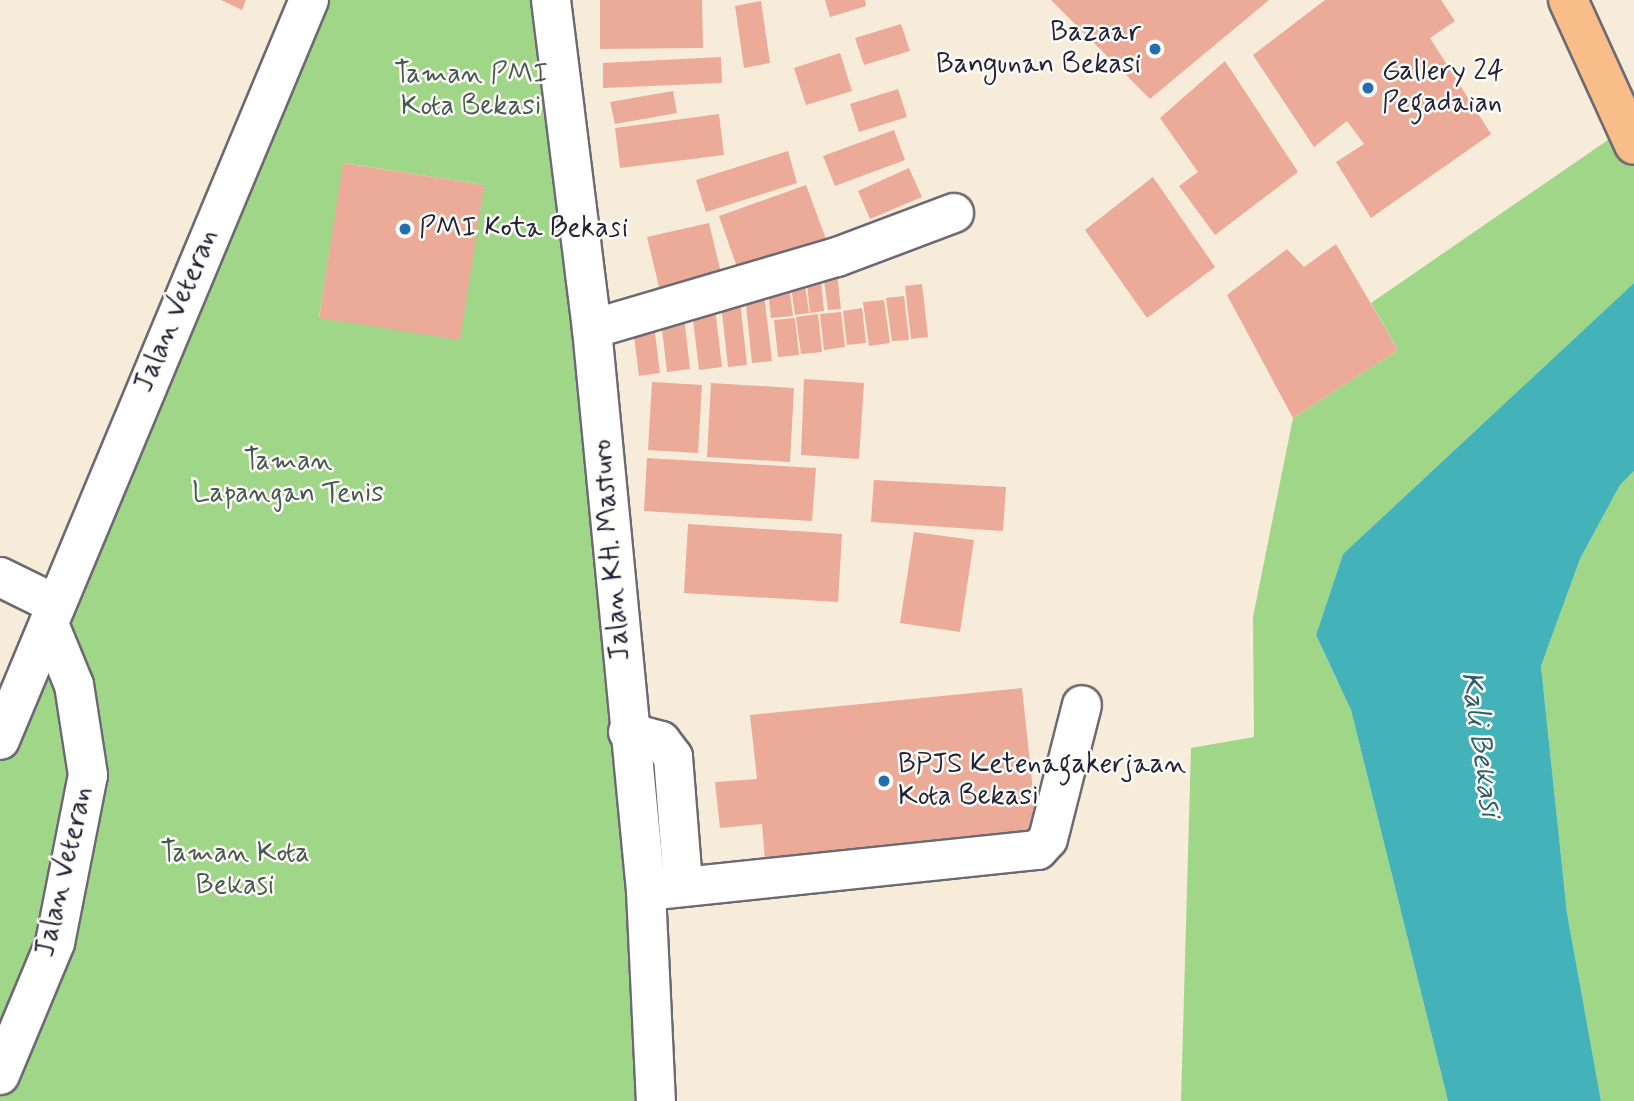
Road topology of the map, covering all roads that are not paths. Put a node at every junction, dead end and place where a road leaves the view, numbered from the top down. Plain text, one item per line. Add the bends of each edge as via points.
1 (309, 0) edge
2 (551, 0) edge
3 (1561, 0) edge
4 (1568, 0) edge
5 (1584, 39) junction
6 (1630, 136) edge
7 (954, 213) dead end
8 (592, 328) junction
9 (0, 577) edge
10 (52, 614) junction
11 (1082, 705) dead end
12 (628, 732) junction
13 (0, 740) edge
14 (683, 885) junction
15 (646, 891) junction
16 (0, 1074) edge
17 (656, 1101) edge

1 - 10 street, Jalan Veteran
2 - 8 street, Jalan KH. Masturo
3 - 5 main road
4 - 5 main road
5 - 6 main road
7 - 8 street via 837,257
8 - 12 street, Jalan KH. Masturo
9 - 10 street
10 - 13 street, Jalan Veteran
10 - 16 street, Jalan Veteran via 74,685 88,775 54,943
11 - 14 street via 1048,839 1038,850
12 - 14 street via 661,741 673,757
12 - 15 street, Jalan KH. Masturo
14 - 15 street
15 - 17 street, Jalan KH. Masturo

